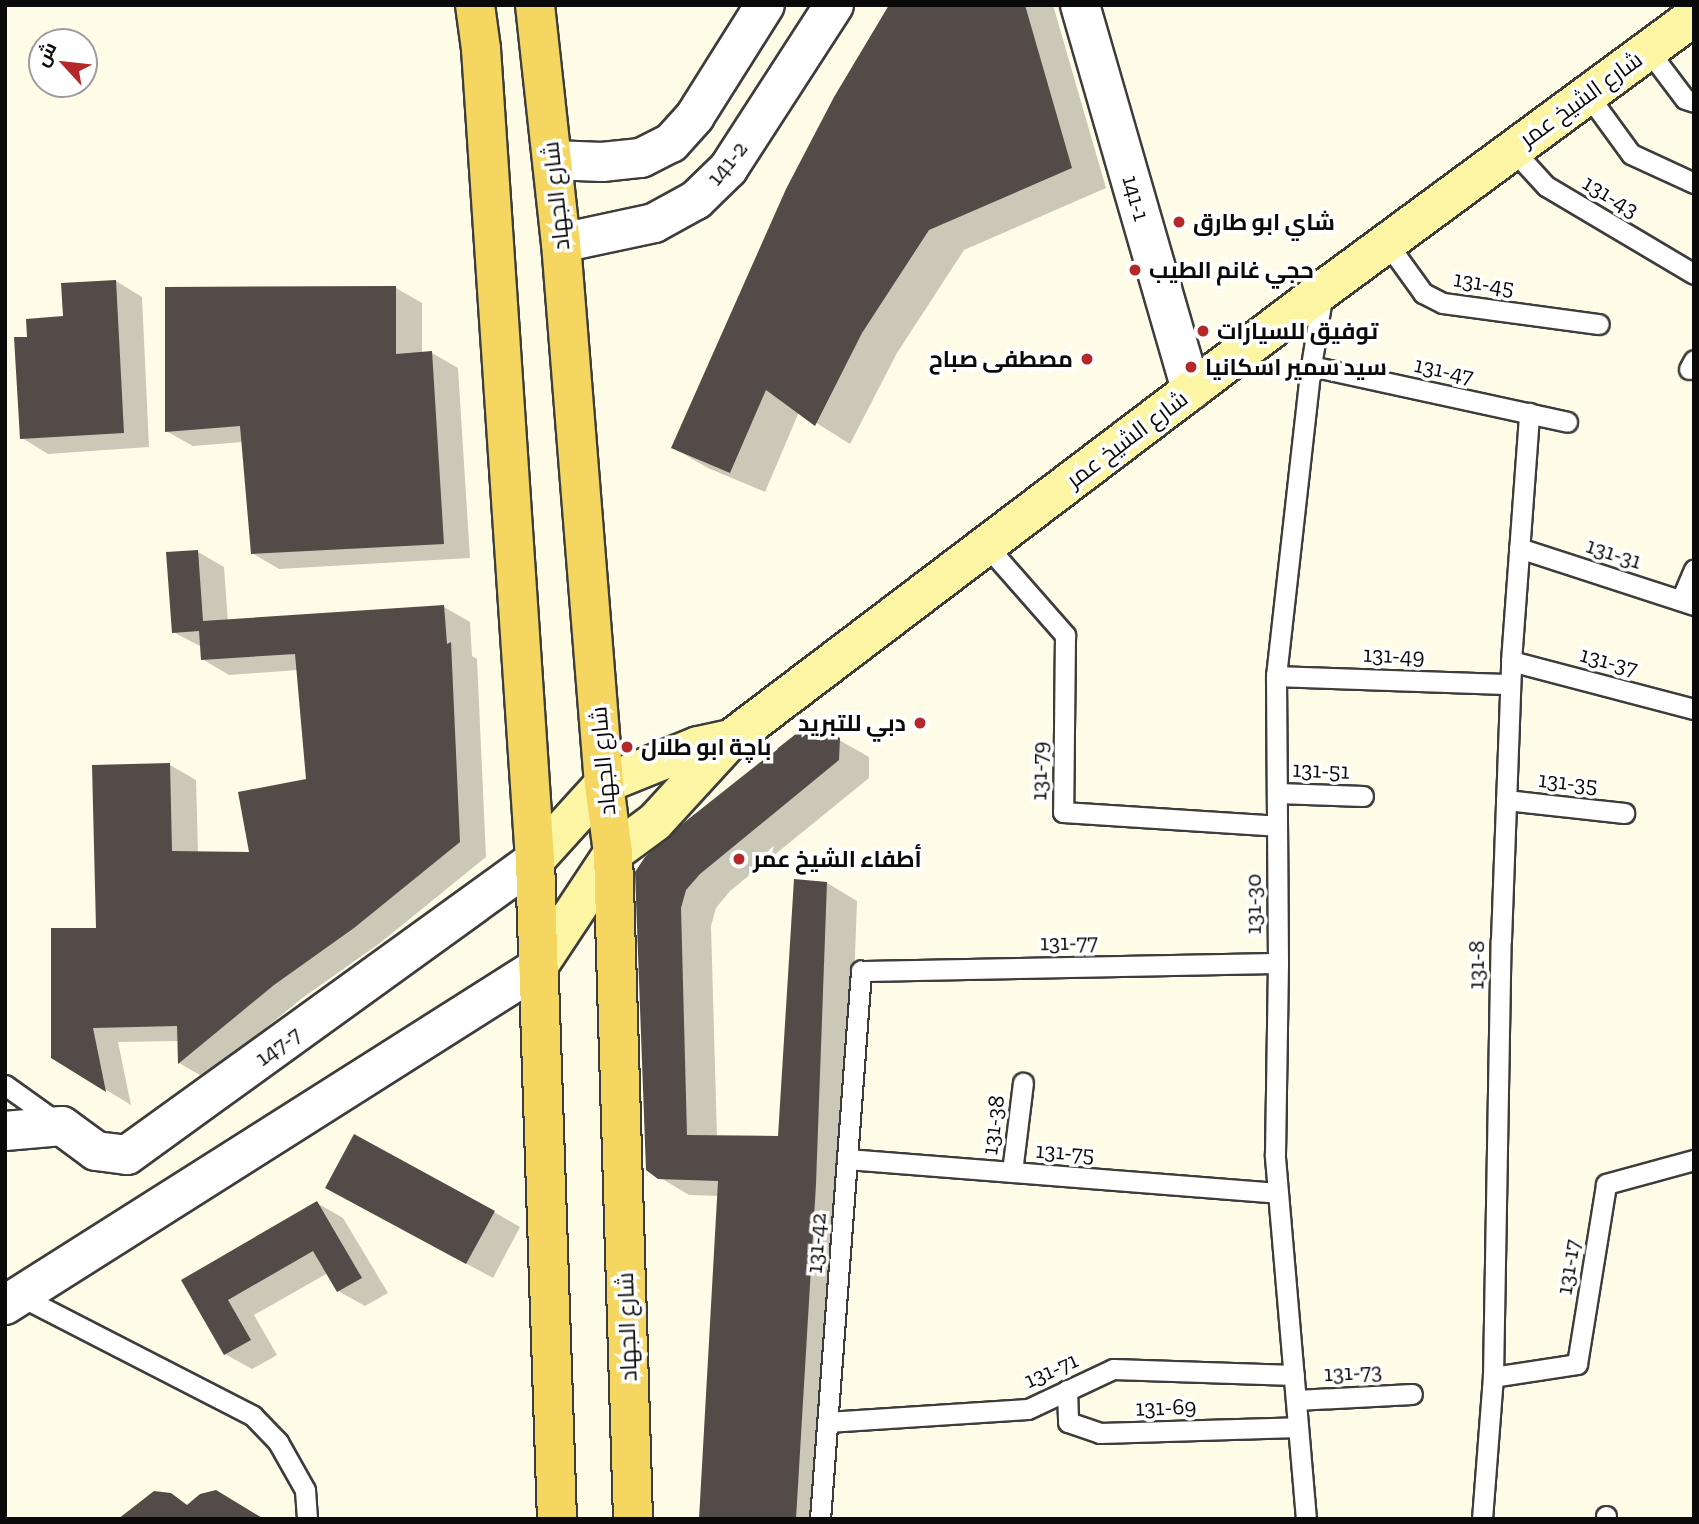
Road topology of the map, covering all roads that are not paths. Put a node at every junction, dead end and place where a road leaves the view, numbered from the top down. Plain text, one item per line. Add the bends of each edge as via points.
1 (475, 5) edge
2 (535, 5) edge
3 (765, 5) edge
4 (834, 5) edge
5 (1080, 5) edge
6 (1694, 16) edge
7 (1648, 50) junction
8 (1588, 95) junction
9 (1694, 103) edge
10 (1513, 149) junction
11 (553, 160) junction
12 (1694, 183) edge
13 (562, 243) junction
14 (1387, 243) junction
15 (1694, 274) edge
16 (1323, 290) junction
17 (1599, 324) dead end
18 (1311, 366) junction
19 (1191, 390) junction
20 (1529, 413) junction
21 (1567, 422) dead end
22 (986, 545) junction
23 (1519, 548) junction
24 (1694, 570) edge
25 (1687, 603) edge
26 (1511, 661) junction
27 (1276, 676) junction
28 (1510, 684) junction
29 (1694, 709) edge
30 (731, 738) junction
31 (604, 784) junction
32 (1277, 793) junction
33 (1363, 796) dead end
34 (1506, 800) junction
35 (1624, 813) dead end
36 (1277, 825) junction
37 (613, 853) junction
38 (535, 860) junction
39 (1278, 962) junction
40 (537, 968) junction
41 (861, 971) joint
42 (1023, 1083) dead end
43 (5, 1085) edge
44 (62, 1126) junction
45 (5, 1131) edge
46 (847, 1159) junction
47 (1694, 1160) edge
48 (1012, 1172) junction
49 (1278, 1193) junction
50 (13, 1300) edge
51 (1294, 1376) junction
52 (1493, 1377) junction
53 (1067, 1390) junction
54 (1412, 1394) dead end
55 (1296, 1399) junction
56 (827, 1422) junction
57 (1298, 1427) junction
58 (307, 1519) edge
59 (557, 1519) edge
60 (633, 1519) edge
61 (820, 1519) edge
62 (1306, 1519) edge
63 (1482, 1519) edge

1 - 38 main road
2 - 11 main road, شارع الجهاد
3 - 11 street via 695,116 671,143 641,158
4 - 13 street, 141-2 via 728,169 696,200 653,223
5 - 19 street, 141-1
6 - 7 street, شارع الشيخ عمر
7 - 8 street, شارع الشيخ عمر
7 - 9 lane via 1685,99
8 - 10 street, شارع الشيخ عمر
8 - 12 lane via 1631,154
10 - 14 street, شارع الشيخ عمر
10 - 15 lane, 131-43 via 1546,186
11 - 13 main road, شارع الجهاد
13 - 31 main road, شارع الجهاد
14 - 16 street, شارع الشيخ عمر
14 - 17 lane, 131-45 via 1423,293 1443,303
16 - 18 lane, 131-30
16 - 19 street, شارع الشيخ عمر
18 - 20 lane, 131-47
18 - 27 lane, 131-30
19 - 22 street, شارع الشيخ عمر
20 - 21 lane, 131-47
20 - 23 lane, 131-8
22 - 30 street, شارع الشيخ عمر
22 - 36 lane, 131-79 via 1065,635 1063,812
23 - 25 lane, 131-31
23 - 26 lane, 131-8
24 - 25 lane
26 - 28 lane, 131-8
26 - 29 lane, 131-37
27 - 28 lane, 131-49
27 - 32 lane, 131-30
28 - 34 lane, 131-8
30 - 31 street, شارع الشيخ عمر via 698,746
30 - 37 street, شارع الشيخ عمر via 655,822
31 - 37 main road, شارع الجهاد
31 - 38 street, شارع الشيخ عمر
32 - 33 lane, 131-51
32 - 36 lane, 131-30
34 - 35 lane, 131-35
34 - 52 lane, 131-8
36 - 39 lane, 131-30
37 - 40 street, شارع الشيخ عمر
37 - 60 main road, شارع الجهاد
38 - 40 main road
38 - 44 street, 147-7 via 127,1155 96,1151
39 - 41 lane, 131-77
39 - 49 lane, 131-30
40 - 50 street
40 - 59 main road
41 - 46 lane, 131-42
42 - 48 lane, 131-38
43 - 44 lane
44 - 45 street
46 - 48 lane, 131-75
46 - 56 lane, 131-42
47 - 52 lane, 131-17 via 1606,1184 1577,1364
48 - 49 lane, 131-75
49 - 51 lane, 131-30
50 - 58 lane via 253,1416 278,1442 305,1490
51 - 53 lane, 131-71 via 1113,1370
51 - 55 lane, 131-30
52 - 63 lane, 131-8
53 - 56 lane, 131-71 via 1028,1409
53 - 57 lane, 131-69 via 1068,1422 1100,1433
54 - 55 lane, 131-73
55 - 57 lane, 131-30
56 - 61 lane, 131-42
57 - 62 lane, 131-30

